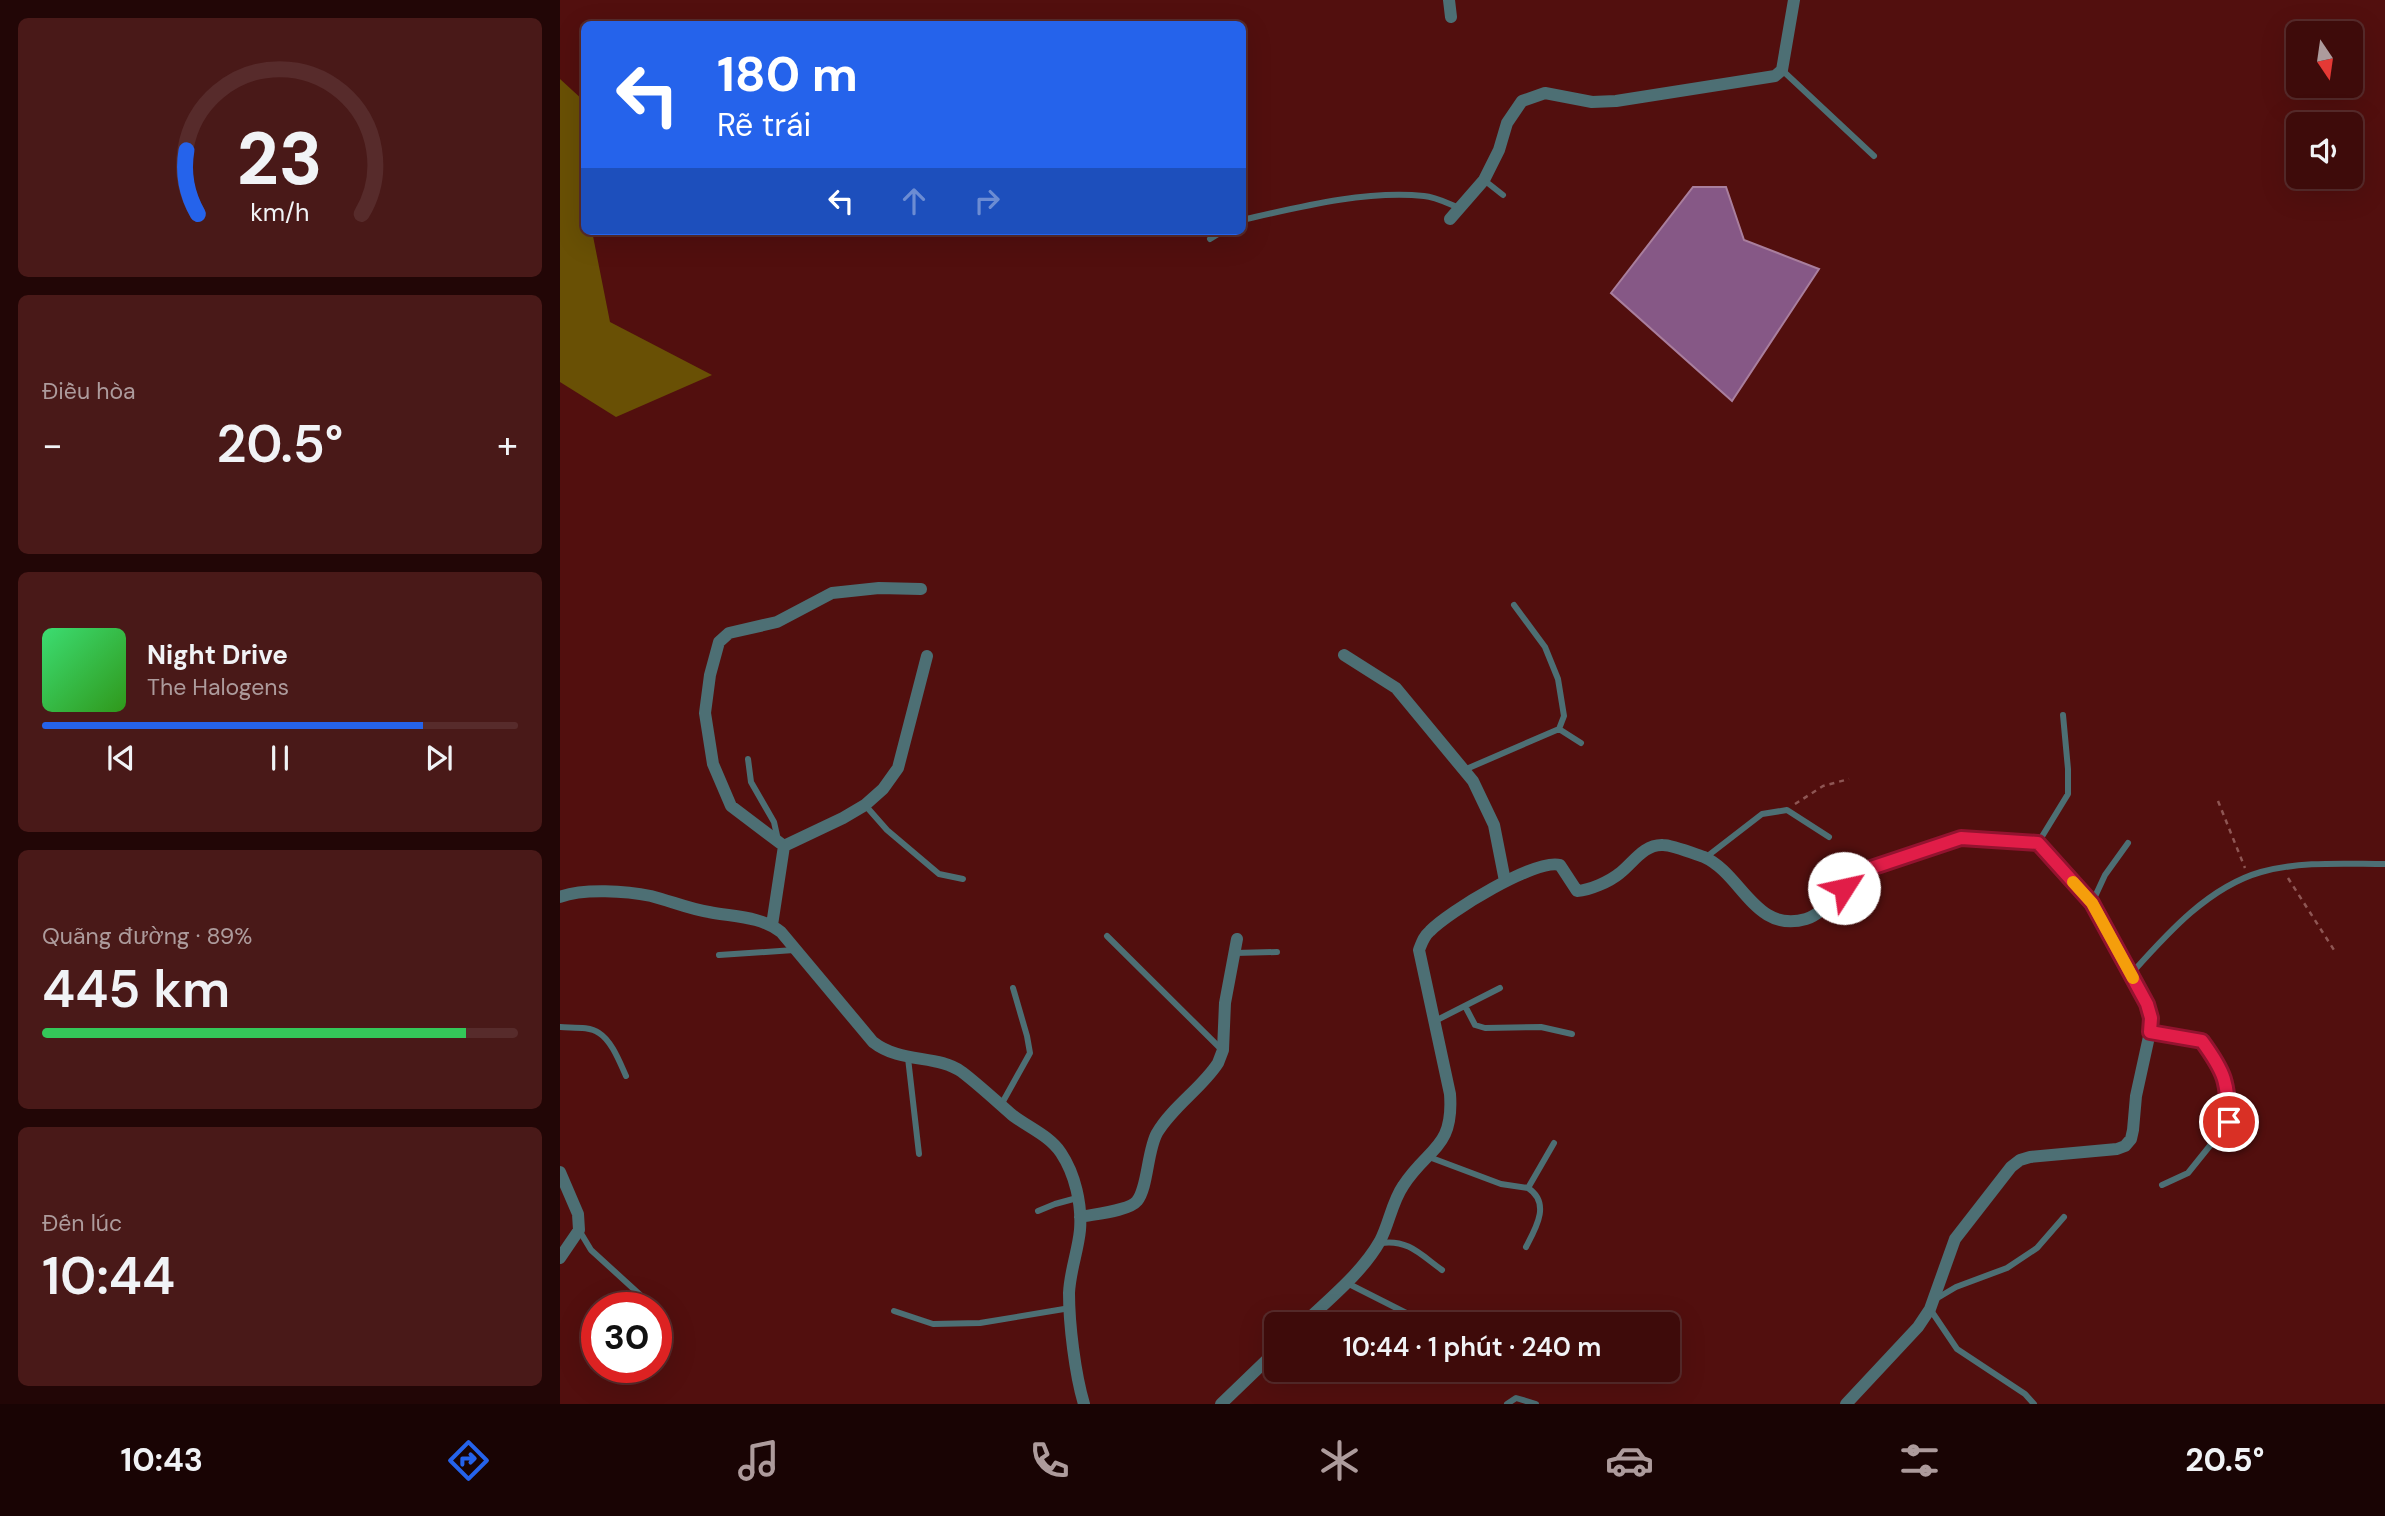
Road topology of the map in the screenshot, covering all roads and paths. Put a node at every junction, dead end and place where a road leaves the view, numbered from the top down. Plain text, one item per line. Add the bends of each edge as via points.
1 (1448, 0) edge
2 (1794, 0) edge
3 (1451, 17) dead end
4 (1782, 70) junction
5 (1874, 156) dead end
6 (1484, 180) junction
7 (1503, 194) dead end
8 (1460, 208) junction
9 (1246, 219) edge
10 (1450, 219) dead end
11 (1216, 235) edge
12 (1210, 239) dead end
13 (920, 589) dead end
14 (1514, 605) dead end
15 (1344, 655) dead end
16 (927, 656) dead end
17 (2063, 715) dead end
18 (1559, 729) junction
19 (1581, 743) dead end
20 (748, 759) dead end
21 (1464, 770) junction
22 (1849, 779) dead end
23 (2218, 801) dead end
24 (865, 805) junction
25 (1787, 810) junction
26 (1829, 837) dead end
27 (2038, 843) junction
28 (2128, 843) dead end
29 (781, 844) junction
30 (1705, 858) junction
31 (2385, 864) edge
32 (2282, 869) junction
33 (2248, 878) junction
34 (963, 879) dead end
35 (1505, 881) junction
36 (560, 897) edge
37 (2092, 903) junction
38 (772, 925) junction
39 (1107, 936) dead end
40 (1237, 939) dead end
41 (796, 950) junction
42 (2334, 950) dead end
43 (1277, 952) dead end
44 (1235, 953) junction
45 (719, 955) dead end
46 (2131, 974) junction
47 (1500, 988) dead end
48 (1013, 989) dead end
49 (1465, 1006) junction
50 (1434, 1021) junction
51 (560, 1027) edge
52 (2150, 1032) junction
53 (1572, 1034) dead end
54 (1223, 1050) junction
55 (908, 1058) junction
56 (626, 1076) dead end
57 (1001, 1105) junction
58 (1554, 1143) dead end
59 (919, 1154) dead end
60 (1429, 1157) junction
61 (560, 1172) edge
62 (2162, 1185) dead end
63 (1528, 1188) junction
64 (1077, 1198) junction
65 (1038, 1211) dead end
66 (1080, 1217) junction
67 (2064, 1217) dead end
68 (579, 1230) junction
69 (1379, 1243) junction
70 (1526, 1247) dead end
71 (560, 1258) edge
72 (1441, 1270) dead end
73 (1346, 1283) junction
74 (637, 1292) edge
75 (1931, 1305) junction
76 (1070, 1308) junction
77 (894, 1311) dead end
78 (1316, 1312) edge
79 (1404, 1312) edge
80 (1264, 1363) edge
81 (1084, 1404) edge
82 (1221, 1404) edge
83 (1507, 1404) edge
84 (1536, 1404) edge
85 (1846, 1404) edge
86 (2034, 1404) edge

1 - 3 street
2 - 4 street
4 - 5 lane
4 - 6 street via 1775,76 1616,101 1592,102 1545,93 1522,101 1507,123
6 - 7 lane
6 - 8 street
8 - 9 lane via 1427,196 1380,196
8 - 10 street
11 - 12 lane
13 - 29 street via 832,593 777,622 729,633 719,642 705,713 713,764 731,806
14 - 18 lane via 1545,647 1558,679 1564,716
15 - 21 street via 1396,688
16 - 24 street via 898,768
17 - 27 lane via 2068,794
18 - 19 lane
18 - 21 lane
20 - 29 lane via 751,782
21 - 35 street via 1494,825
22 - 25 path via 1823,786
23 - 33 path
24 - 29 street
24 - 34 lane via 939,874
25 - 26 lane
25 - 30 lane via 1762,814
27 - 30 street via 1961,838 1871,868 1808,919 1782,920 1767,915 1750,903 1726,871
27 - 37 street
28 - 37 lane
29 - 38 street
30 - 35 street via 1663,845 1643,851 1618,874 1586,891 1577,891 1560,865 1553,863
31 - 32 lane via 2312,864
32 - 33 lane
32 - 42 path
33 - 46 lane via 2222,890 2172,929
35 - 50 street via 1423,939 1420,960
36 - 38 street via 582,892 640,895
37 - 46 street
38 - 41 street
39 - 54 lane
40 - 44 street
41 - 45 lane
41 - 55 street via 873,1042
43 - 44 lane
44 - 54 street via 1225,1003
46 - 52 street via 2147,1004
47 - 49 lane
48 - 57 lane via 1030,1053
49 - 50 lane
49 - 53 lane via 1475,1025 1485,1028 1541,1027
50 - 60 street via 1451,1111 1441,1144
51 - 56 lane via 600,1033
52 - 62 lane via 2202,1041 2221,1066 2227,1086 2229,1122 2188,1173
52 - 75 street via 2131,1139 2117,1149 2030,1157 2011,1167 1955,1239
54 - 66 street via 1212,1072 1158,1131 1136,1203
55 - 57 street via 960,1071
55 - 59 lane
57 - 64 street via 1060,1151
58 - 63 lane
60 - 63 lane via 1502,1184
60 - 69 street via 1400,1189
61 - 68 street via 578,1214
63 - 70 lane via 1541,1206
64 - 65 lane
64 - 66 street
66 - 76 street
67 - 75 lane via 2037,1248 2007,1268 1956,1287
68 - 71 street
68 - 74 lane via 591,1250
69 - 72 lane via 1396,1241 1408,1246
69 - 73 street
73 - 78 street
73 - 79 lane
75 - 85 street via 1917,1327
75 - 86 lane via 1957,1349
76 - 77 lane via 980,1324 933,1324
76 - 81 street
80 - 82 street
83 - 84 lane via 1516,1398

